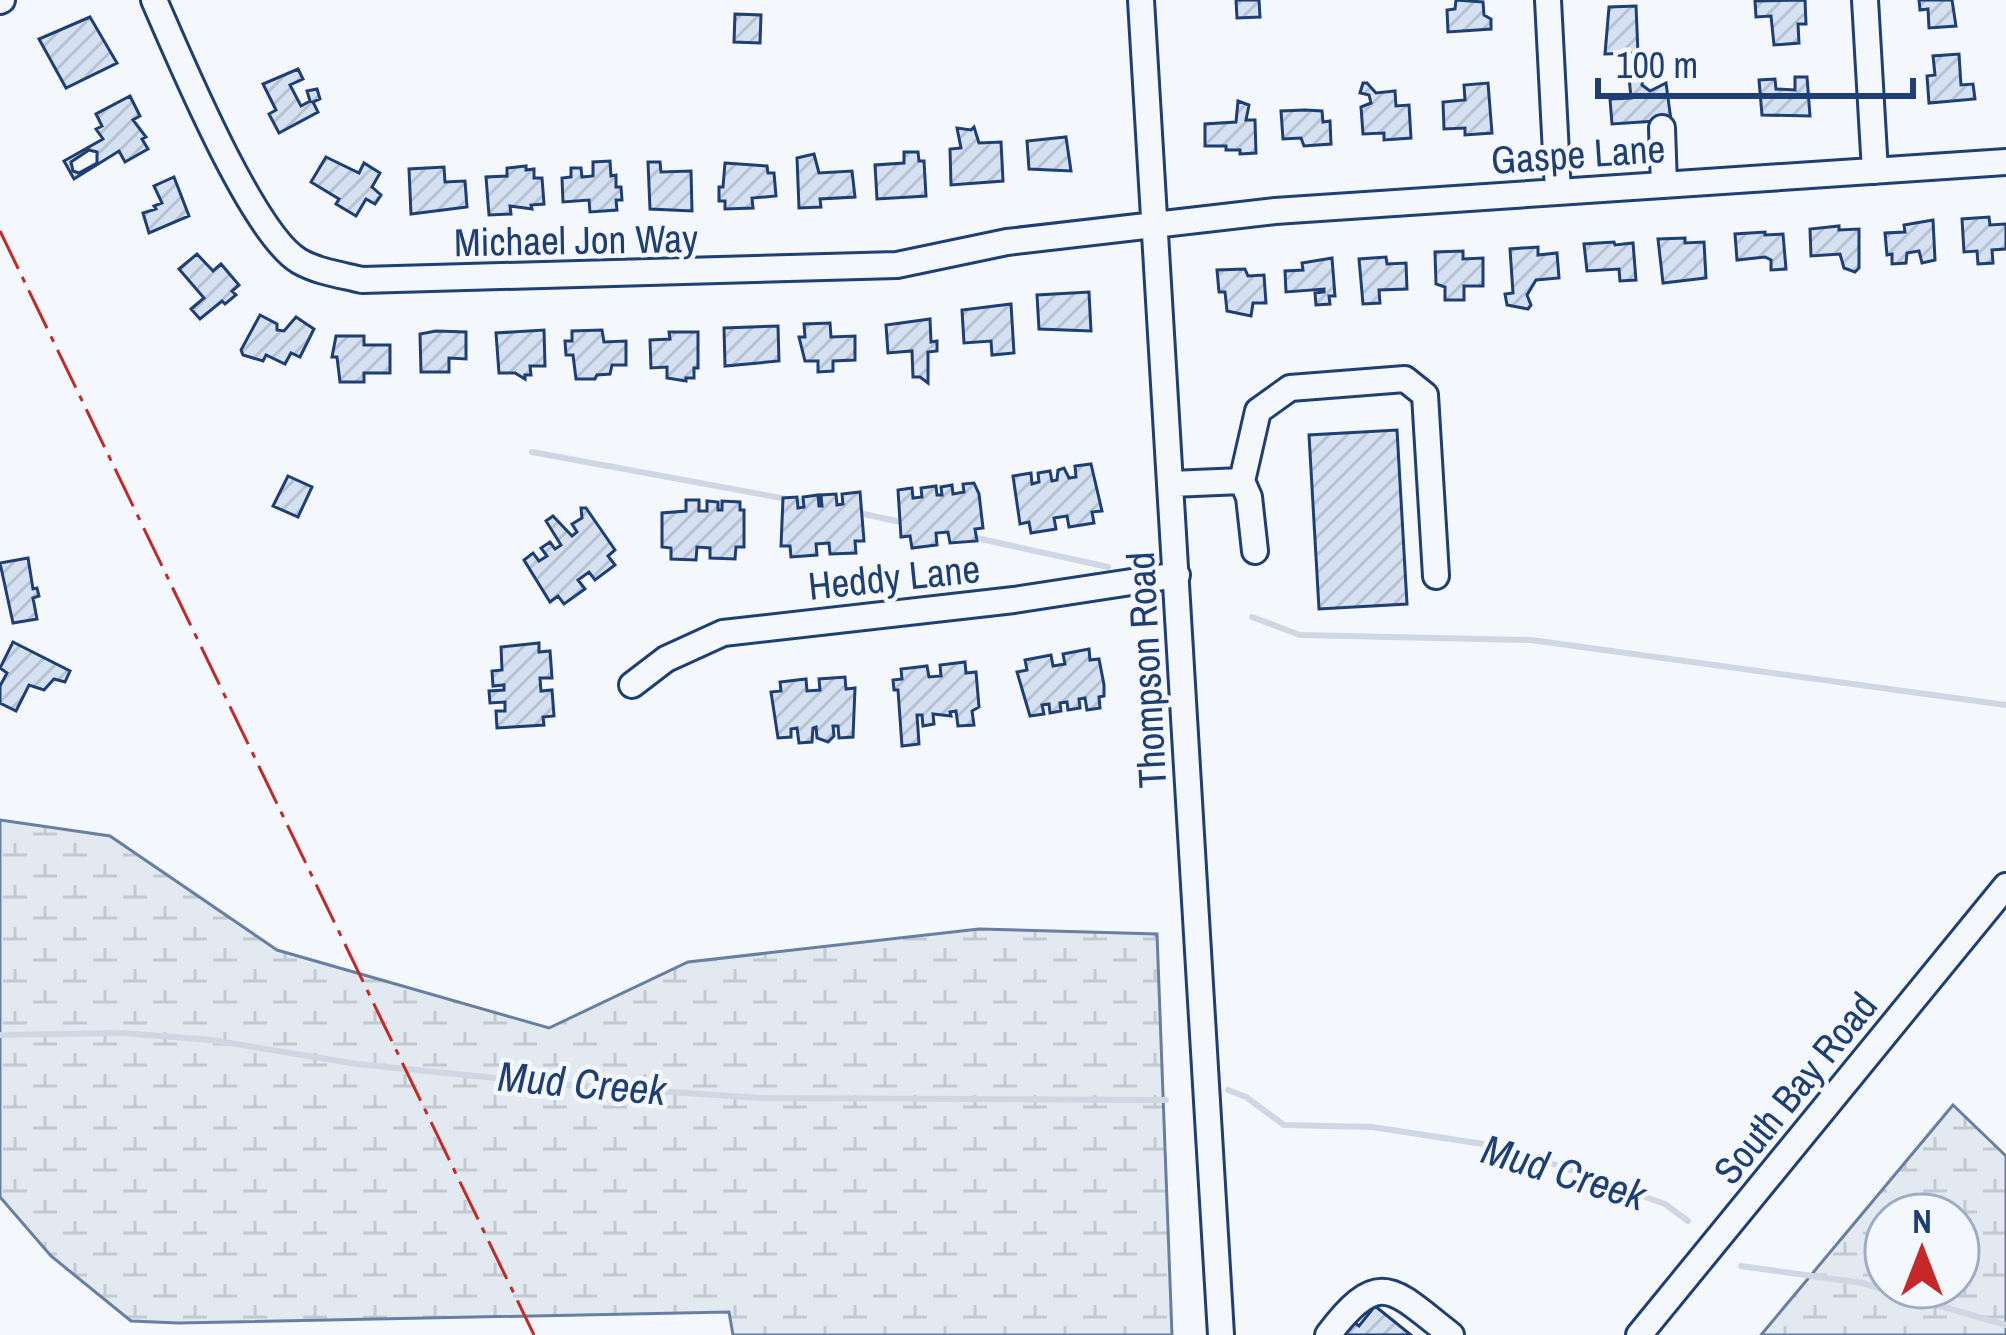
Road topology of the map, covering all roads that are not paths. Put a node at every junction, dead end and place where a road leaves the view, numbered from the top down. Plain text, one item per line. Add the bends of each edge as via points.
1 (154, 0) edge
2 (1141, 0) edge
3 (1548, 0) edge
4 (1865, 0) edge
5 (1662, 128) dead end
6 (2006, 162) edge
7 (1875, 170) junction
8 (1664, 184) junction
9 (1558, 192) junction
10 (1155, 224) junction
11 (1242, 481) junction
12 (1171, 484) junction
13 (1255, 551) dead end
14 (1177, 575) junction
15 (1436, 576) dead end
16 (632, 686) dead end
17 (2006, 886) edge
18 (1221, 1335) edge
19 (1328, 1335) edge
20 (1451, 1335) edge
21 (1639, 1335) edge

1 - 10 street, Michael Jon Way via 251,203 280,246 300,262 362,280 897,265
2 - 10 street, Thompson Road
3 - 9 street
4 - 7 street
5 - 8 street
6 - 7 street, Gaspe Lane
7 - 8 street, Gaspe Lane
8 - 9 street, Gaspe Lane
9 - 10 street, Gaspe Lane
10 - 12 street, Thompson Road
11 - 12 street
11 - 13 street
11 - 15 street via 1258,411 1290,388 1405,380 1425,395
12 - 14 street, Thompson Road
14 - 16 street, Heddy Lane via 723,633 666,659
14 - 18 street, Thompson Road
17 - 21 street, South Bay Road
19 - 20 street via 1367,1293 1386,1290

